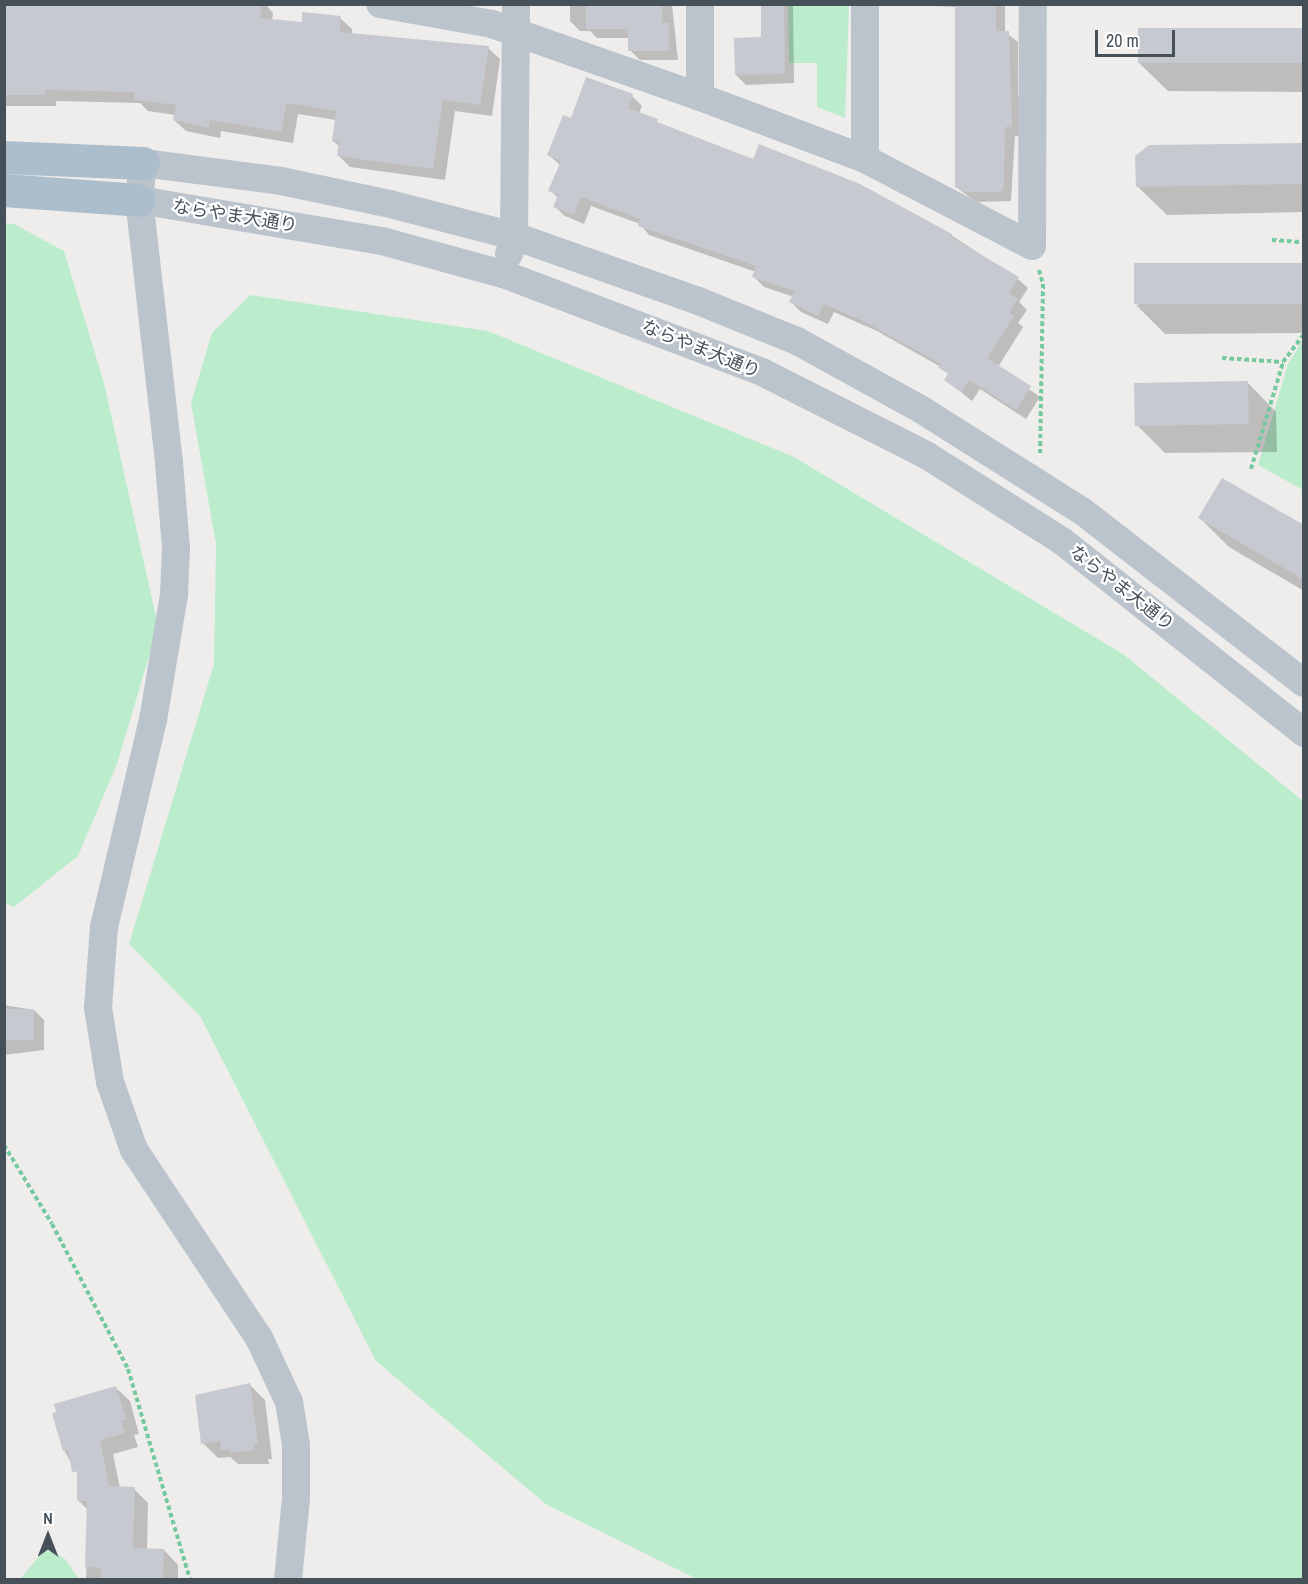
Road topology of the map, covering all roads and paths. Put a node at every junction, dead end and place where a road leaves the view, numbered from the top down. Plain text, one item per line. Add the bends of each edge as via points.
1 (380, 4) edge
2 (700, 4) edge
3 (865, 4) edge
4 (1033, 4) edge
5 (516, 18) edge
6 (700, 96) junction
7 (4, 157) edge
8 (864, 159) junction
9 (143, 163) junction
10 (4, 190) edge
11 (139, 200) junction
12 (514, 236) junction
13 (1272, 240) dead end
14 (1304, 242) edge
15 (1032, 246) junction
16 (503, 274) junction
17 (1304, 334) edge
18 (1222, 358) dead end
19 (1283, 362) junction
20 (1040, 457) dead end
21 (1251, 469) dead end
22 (1304, 683) edge
23 (1304, 733) edge
24 (4, 1145) edge
25 (190, 1580) edge
26 (288, 1580) edge

1 - 5 street
2 - 6 street
3 - 8 street
4 - 15 street
5 - 6 street
5 - 12 street
6 - 8 street
7 - 9 main road, ならやま大通り
8 - 15 street
9 - 11 street
9 - 12 street, ならやま大通り via 281,182 390,204
10 - 11 main road, ならやま大通り
11 - 16 street, ならやま大通り via 382,242
11 - 26 street via 169,462 176,548 174,595 153,720 104,927 98,1008 110,1082 134,1150 259,1338 289,1402 296,1445 296,1498
12 - 16 street
12 - 22 street, ならやま大通り via 696,300 797,341 922,410 1082,511
13 - 14 path
15 - 20 path via 1043,284
16 - 23 street, ならやま大通り via 762,372 926,455 1062,541
17 - 19 path
18 - 19 path
19 - 21 path
24 - 25 path via 52,1224 128,1369

